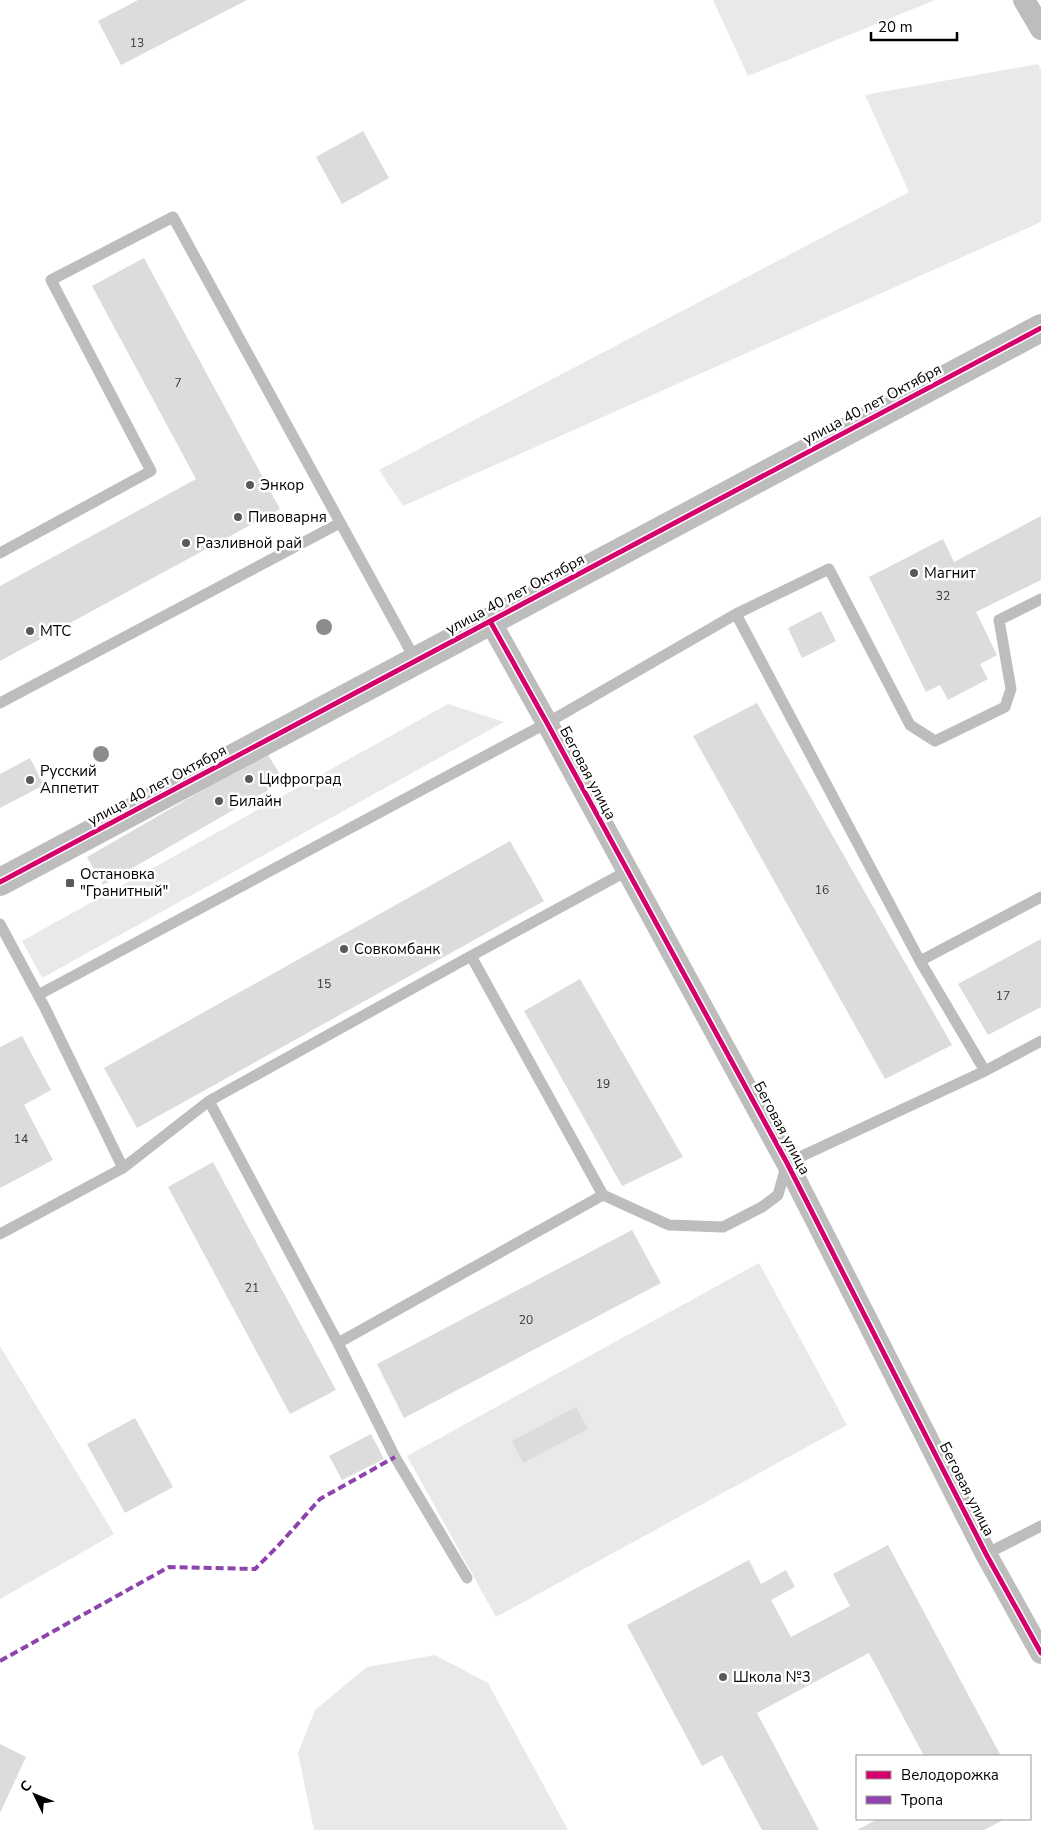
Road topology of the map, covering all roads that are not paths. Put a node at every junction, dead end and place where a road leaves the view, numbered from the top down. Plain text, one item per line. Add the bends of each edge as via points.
1 (1024, 0) edge
2 (1041, 29) edge
3 (1041, 328) edge
4 (340, 523) junction
5 (0, 552) edge
6 (1041, 599) edge
7 (736, 614) junction
8 (490, 621) junction
9 (416, 661) junction
10 (0, 703) edge
11 (548, 723) junction
12 (627, 871) junction
13 (0, 882) edge
14 (1041, 897) edge
15 (0, 924) edge
16 (471, 956) junction
17 (920, 961) junction
18 (38, 995) junction
19 (1041, 1041) edge
20 (985, 1071) junction
21 (209, 1101) junction
22 (787, 1163) junction
23 (123, 1168) junction
24 (603, 1195) junction
25 (0, 1234) edge
26 (338, 1343) junction
27 (1041, 1526) edge
28 (986, 1554) junction
29 (467, 1578) dead end
30 (1041, 1653) edge

1 - 2 street
3 - 8 street, улица 40 лет Октября
4 - 5 lane via 173,217 52,280 150,471
4 - 9 lane
4 - 10 lane
6 - 7 lane via 999,620 1011,689 1005,707 935,741 910,725 829,569
7 - 11 lane
7 - 17 lane
8 - 9 street, улица 40 лет Октября
8 - 11 street, Беговая улица
9 - 13 street, улица 40 лет Октября
11 - 12 street, Беговая улица
11 - 18 lane
12 - 16 lane
12 - 22 street, Беговая улица
14 - 17 lane
15 - 18 lane
16 - 21 lane
16 - 24 lane
17 - 20 lane
18 - 23 lane
19 - 20 lane
20 - 22 lane
21 - 23 lane
21 - 26 lane
22 - 24 lane via 778,1195 723,1227 669,1225
22 - 28 street, Беговая улица
23 - 25 lane
24 - 26 lane
26 - 29 lane via 395,1457
27 - 28 lane
28 - 30 street, Беговая улица

